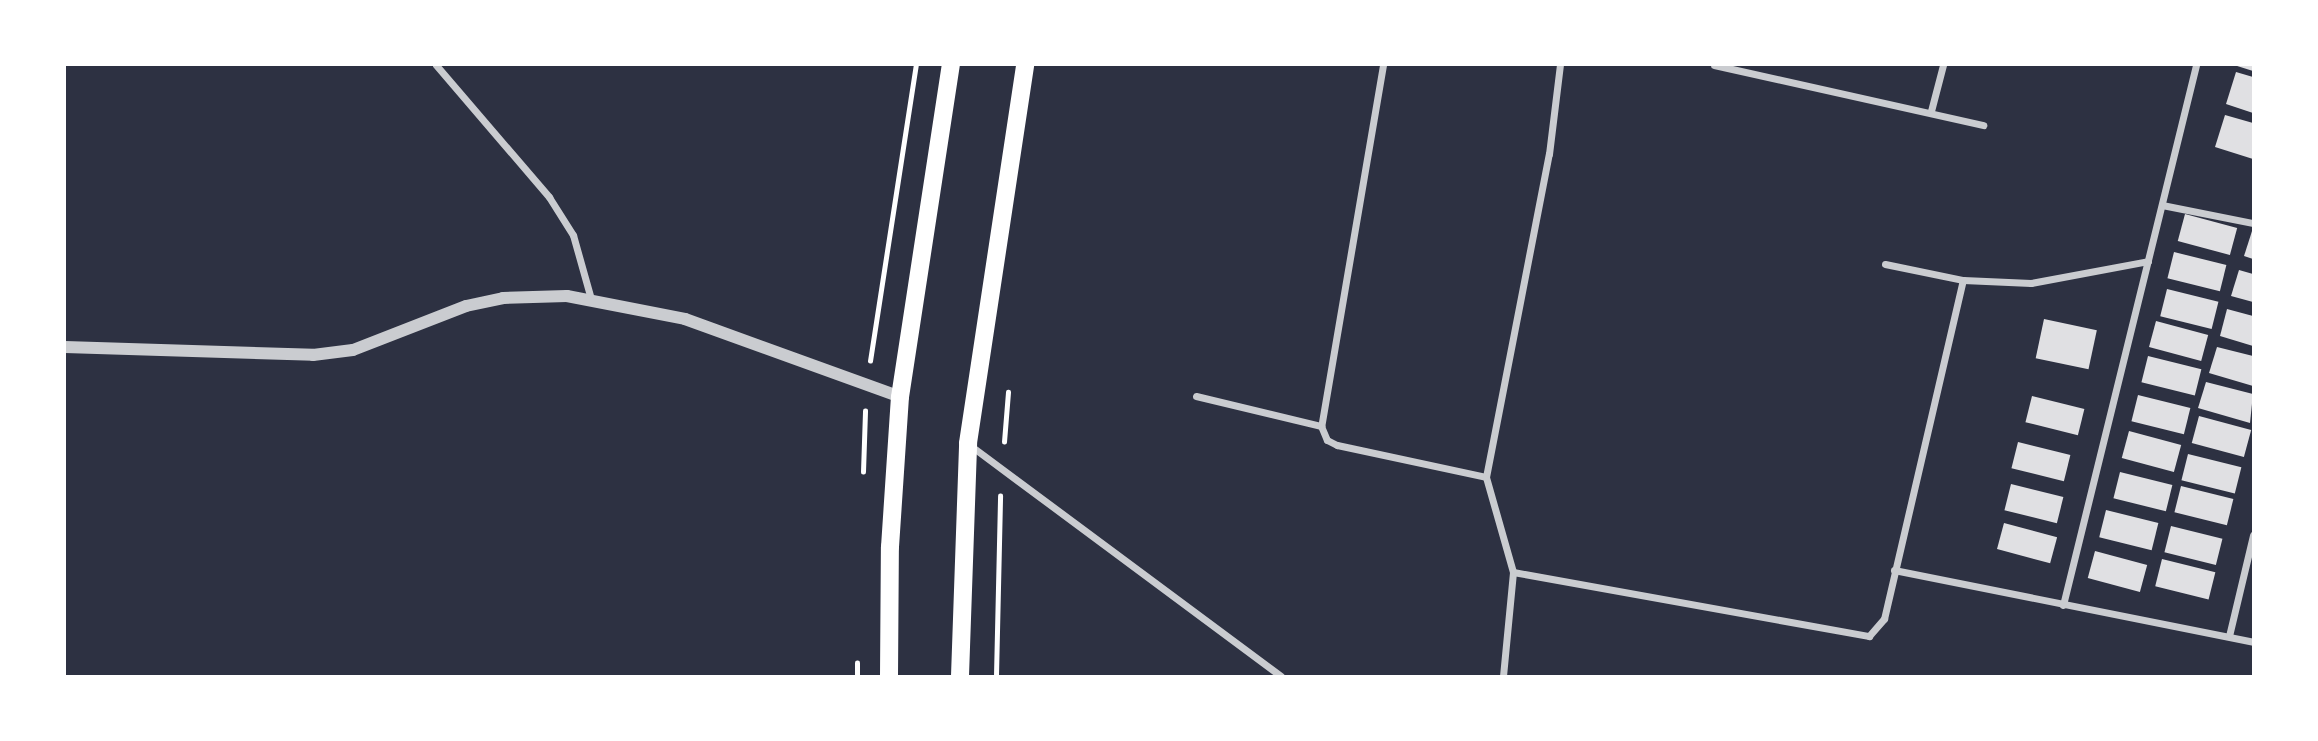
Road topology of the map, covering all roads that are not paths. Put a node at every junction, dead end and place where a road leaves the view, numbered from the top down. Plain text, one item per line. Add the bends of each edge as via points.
1 (436, 65) edge
2 (951, 65) edge
3 (1025, 65) edge
4 (1383, 65) edge
5 (1553, 65) edge
6 (1560, 65) edge
7 (1714, 65) edge
8 (1943, 65) edge
9 (2196, 65) edge
10 (1931, 111) junction
11 (1983, 125) dead end
12 (2162, 205) junction
13 (2253, 223) edge
14 (2148, 261) junction
15 (1885, 264) dead end
16 (1963, 280) junction
17 (591, 299) junction
18 (65, 347) edge
19 (1196, 396) dead end
20 (900, 397) junction
21 (1321, 426) junction
22 (968, 443) junction
23 (1486, 477) junction
24 (2253, 535) edge
25 (1894, 570) junction
26 (1513, 572) junction
27 (2063, 605) junction
28 (2229, 636) junction
29 (2253, 642) edge
30 (889, 676) edge
31 (960, 676) edge
32 (1281, 676) edge
33 (1503, 676) edge

1 - 17 street via 549,197 573,235
2 - 20 main road
3 - 22 main road
4 - 21 street
5 - 6 street
6 - 23 street via 1549,154
7 - 10 street
8 - 10 street
9 - 12 street
10 - 11 street
12 - 13 street
12 - 14 street
14 - 16 street via 2031,283
14 - 27 street
15 - 16 street
16 - 25 street
17 - 18 street via 503,298 436,316 353,350 313,355
17 - 20 street via 685,319
19 - 21 street
20 - 30 main road via 890,547
21 - 23 street via 1327,440 1336,446
22 - 31 main road
22 - 32 street via 1002,473
23 - 26 street
24 - 28 street
25 - 26 street via 1884,619 1870,636
25 - 27 street
26 - 33 street
27 - 28 street
28 - 29 street

